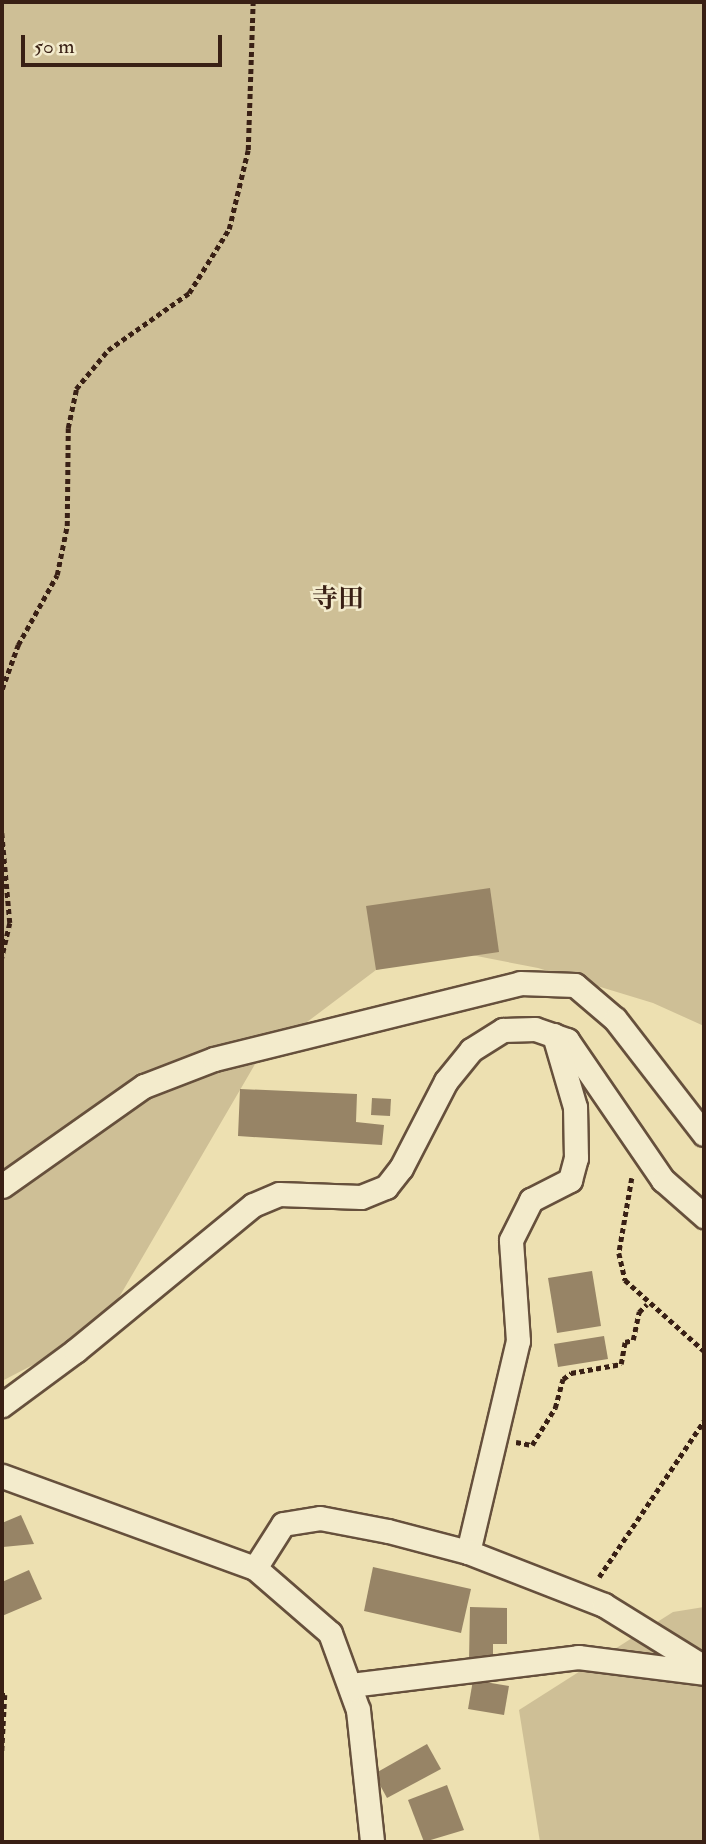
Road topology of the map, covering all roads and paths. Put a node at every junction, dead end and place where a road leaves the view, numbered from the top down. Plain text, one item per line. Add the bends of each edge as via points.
1 (253, 2) edge
2 (2, 690) edge
3 (2, 833) edge
4 (2, 959) edge
5 (554, 1035) junction
6 (704, 1134) edge
7 (639, 1146) junction
8 (2, 1186) edge
9 (704, 1216) edge
10 (648, 1304) junction
11 (704, 1351) edge
12 (2, 1405) edge
13 (704, 1421) edge
14 (495, 1438) junction
15 (2, 1476) edge
16 (468, 1552) junction
17 (256, 1568) junction
18 (586, 1598) junction
19 (704, 1667) edge
20 (704, 1673) edge
21 (351, 1685) junction
22 (2, 1695) edge
23 (2, 1751) edge
24 (372, 1842) edge

1 - 2 path via 248,150 229,229 189,293 108,349 76,389 68,428 66,526 57,575 18,645
3 - 4 path via 10,923
5 - 7 street via 567,1040
5 - 12 street via 535,1029 503,1030 471,1050 446,1081 401,1168 386,1187 361,1196 279,1194 253,1205
5 - 14 street via 575,1107 576,1158 570,1180 531,1200 511,1240 518,1341
6 - 8 street via 615,1019 575,985 520,983 214,1059 144,1086
7 - 9 street via 663,1180
7 - 10 path via 619,1253 625,1280
10 - 11 path
10 - 14 path via 639,1312 633,1340 625,1342 621,1364 570,1373 563,1379 555,1408 532,1445
13 - 18 path
14 - 16 street
15 - 17 street
16 - 17 street via 320,1518 283,1524
16 - 18 street
17 - 21 street via 330,1633
18 - 19 street
20 - 21 street via 578,1657
21 - 24 street via 358,1710
22 - 23 path

